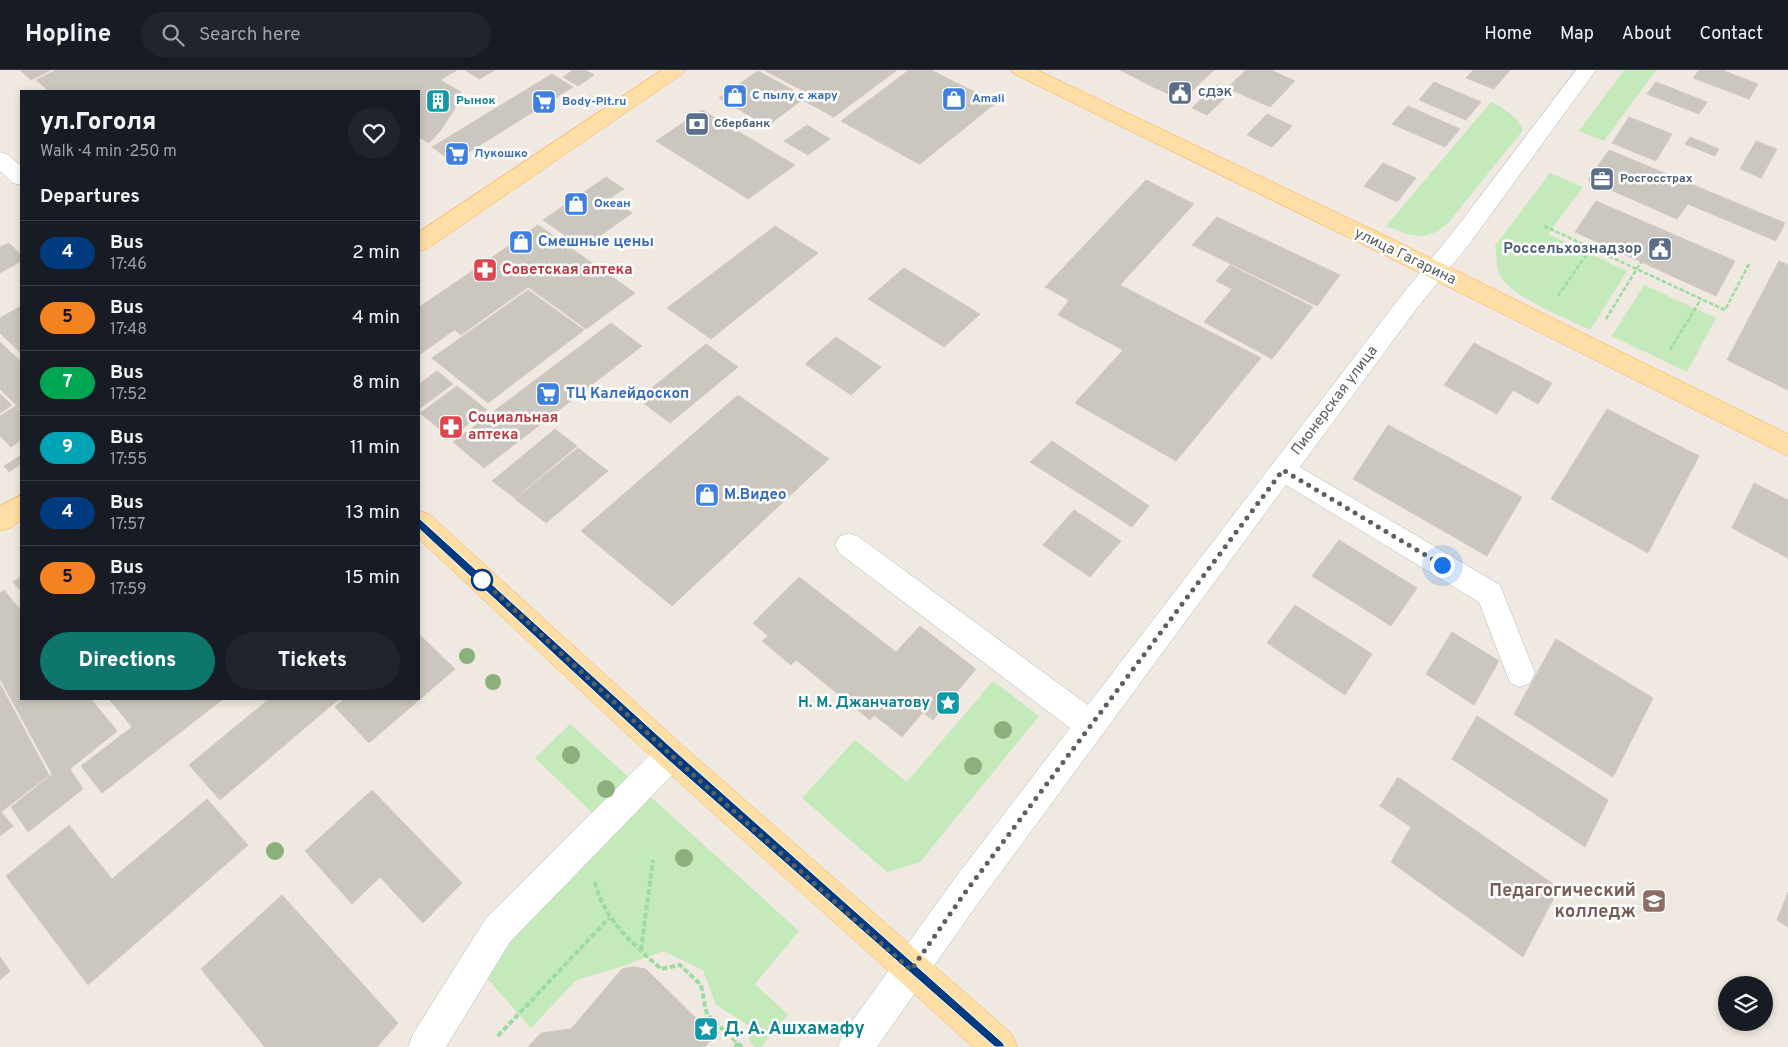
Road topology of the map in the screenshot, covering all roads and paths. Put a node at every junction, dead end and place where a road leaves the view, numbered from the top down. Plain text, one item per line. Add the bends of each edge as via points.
1 (674, 70) edge
2 (1021, 70) edge
3 (1586, 70) edge
4 (0, 159) edge
5 (20, 177) edge
6 (1544, 226) dead end
7 (420, 242) edge
8 (1591, 248) junction
9 (1641, 262) dead end
10 (1750, 262) dead end
11 (1637, 269) junction
12 (1434, 271) junction
13 (1558, 296) dead end
14 (1702, 299) junction
15 (1606, 319) dead end
16 (1670, 350) dead end
17 (1788, 446) edge
18 (1283, 470) junction
19 (20, 507) edge
20 (0, 520) edge
21 (420, 523) edge
22 (849, 545) dead end
23 (1520, 673) dead end
24 (1091, 726) junction
25 (671, 755) junction
26 (653, 860) dead end
27 (599, 875) dead end
28 (609, 918) junction
29 (640, 951) junction
30 (911, 970) junction
31 (498, 1036) dead end
32 (736, 1045) edge
33 (426, 1047) edge
34 (742, 1047) edge
35 (856, 1047) edge
36 (999, 1047) edge

1 - 7 main road
2 - 12 main road, улица Гагарина
3 - 12 street, Пионерская улица
4 - 5 street
6 - 8 path
8 - 11 path
8 - 13 path
9 - 11 path
10 - 14 path via 1725,310
11 - 14 path
11 - 15 path
12 - 17 main road, улица Гагарина
12 - 18 street, Пионерская улица
14 - 16 path
18 - 23 street via 1490,594
18 - 24 street, Пионерская улица
19 - 20 main road
21 - 25 main road
22 - 24 street
24 - 30 street, Пионерская улица
25 - 30 main road
25 - 33 street via 498,930
26 - 29 path
27 - 28 path via 594,883
28 - 29 path
28 - 31 path
29 - 32 path via 661,969 680,965 701,985 707,1015
30 - 35 street, Пионерская улица
30 - 36 main road
32 - 34 path

